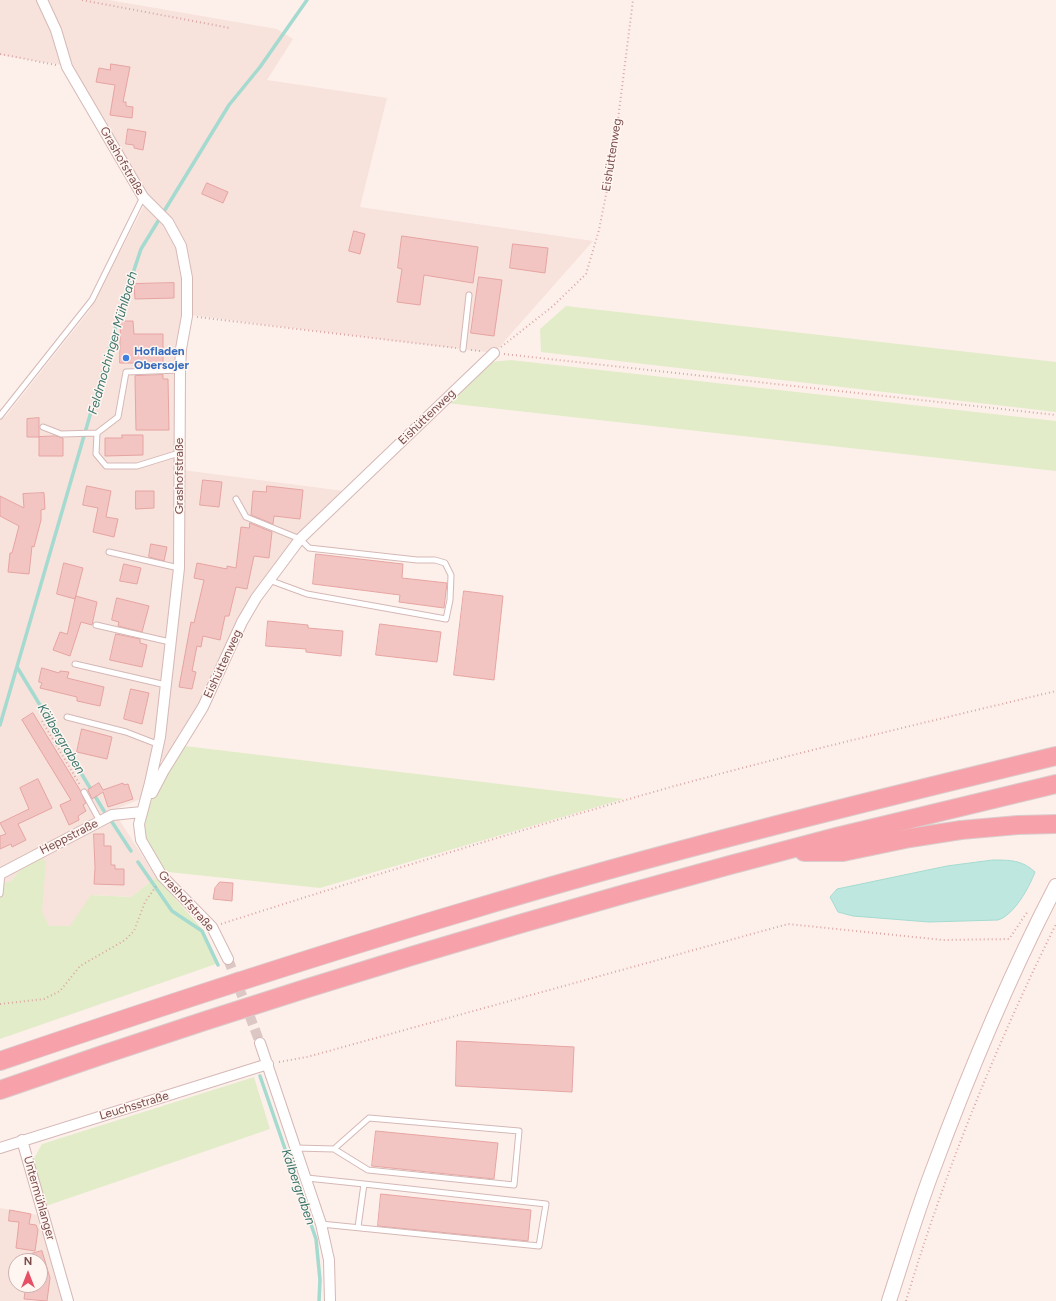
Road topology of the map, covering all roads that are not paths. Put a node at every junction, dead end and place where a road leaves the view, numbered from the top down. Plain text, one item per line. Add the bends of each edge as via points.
1 (42, 0) edge
2 (143, 197) junction
3 (469, 295) dead end
4 (463, 349) road end
5 (494, 353) road end
6 (180, 370) junction
7 (0, 416) edge
8 (43, 427) dead end
9 (97, 433) junction
10 (179, 453) junction
11 (236, 499) dead end
12 (300, 539) junction
13 (109, 552) dead end
14 (179, 568) junction
15 (269, 580) junction
16 (96, 624) dead end
17 (170, 642) junction
18 (75, 664) dead end
19 (166, 685) junction
20 (67, 717) dead end
21 (157, 744) junction
22 (1056, 756) edge
23 (1056, 784) edge
24 (84, 792) road end
25 (142, 812) junction
26 (100, 821) junction
27 (1056, 824) edge
28 (779, 852) junction
29 (1, 874) edge
30 (1056, 886) edge
31 (0, 894) edge
32 (228, 959) tunnel mouth
33 (260, 1043) tunnel mouth
34 (0, 1061) edge
35 (268, 1064) junction
36 (0, 1090) edge
37 (22, 1140) junction
38 (0, 1148) edge
39 (296, 1148) junction
40 (334, 1149) junction
41 (307, 1178) junction
42 (364, 1184) junction
43 (321, 1224) junction
44 (358, 1227) junction
45 (68, 1301) edge
46 (330, 1301) edge
47 (889, 1301) edge

1 - 2 street, Grashofstraße via 56,30 67,67
2 - 6 street, Grashofstraße via 168,222 181,246 187,278 187,316
2 - 7 lane via 92,300
3 - 4 lane
5 - 12 street, Eishüttenweg
6 - 9 lane via 126,372 118,417
6 - 10 street, Grashofstraße
8 - 9 lane via 61,434
9 - 10 lane via 96,454 106,466 137,466
10 - 14 street, Grashofstraße
11 - 12 lane via 246,517
12 - 15 street, Eishüttenweg
12 - 15 lane via 309,548 445,563 451,575 446,619 307,594
13 - 14 lane
14 - 17 street, Grashofstraße
15 - 25 street, Eishüttenweg via 242,622 203,707 164,770
16 - 17 lane
17 - 19 street, Grashofstraße
18 - 19 lane
19 - 21 street, Grashofstraße
20 - 21 lane via 126,732
21 - 25 street, Grashofstraße
22 - 34 highway via 819,814 465,911
23 - 28 highway
24 - 26 lane
25 - 26 street, Heppstraße via 112,815
25 - 32 street, Grashofstraße via 139,824 140,840 162,876 212,927
26 - 29 street, Heppstraße
27 - 28 highway via 961,830 843,852
28 - 36 highway via 454,943 216,1016
29 - 31 lane
30 - 47 main road via 976,1059 931,1172
33 - 35 street
35 - 37 street, Leuchsstraße
35 - 39 street
37 - 38 street, Leuchsstraße
37 - 45 street, Untermühlanger
39 - 40 lane
39 - 41 street
40 - 40 lane via 368,1170 514,1185 519,1131 369,1118
41 - 42 lane
41 - 43 street
42 - 44 lane
42 - 44 lane via 546,1204 539,1246
43 - 44 lane
43 - 46 street via 330,1260

